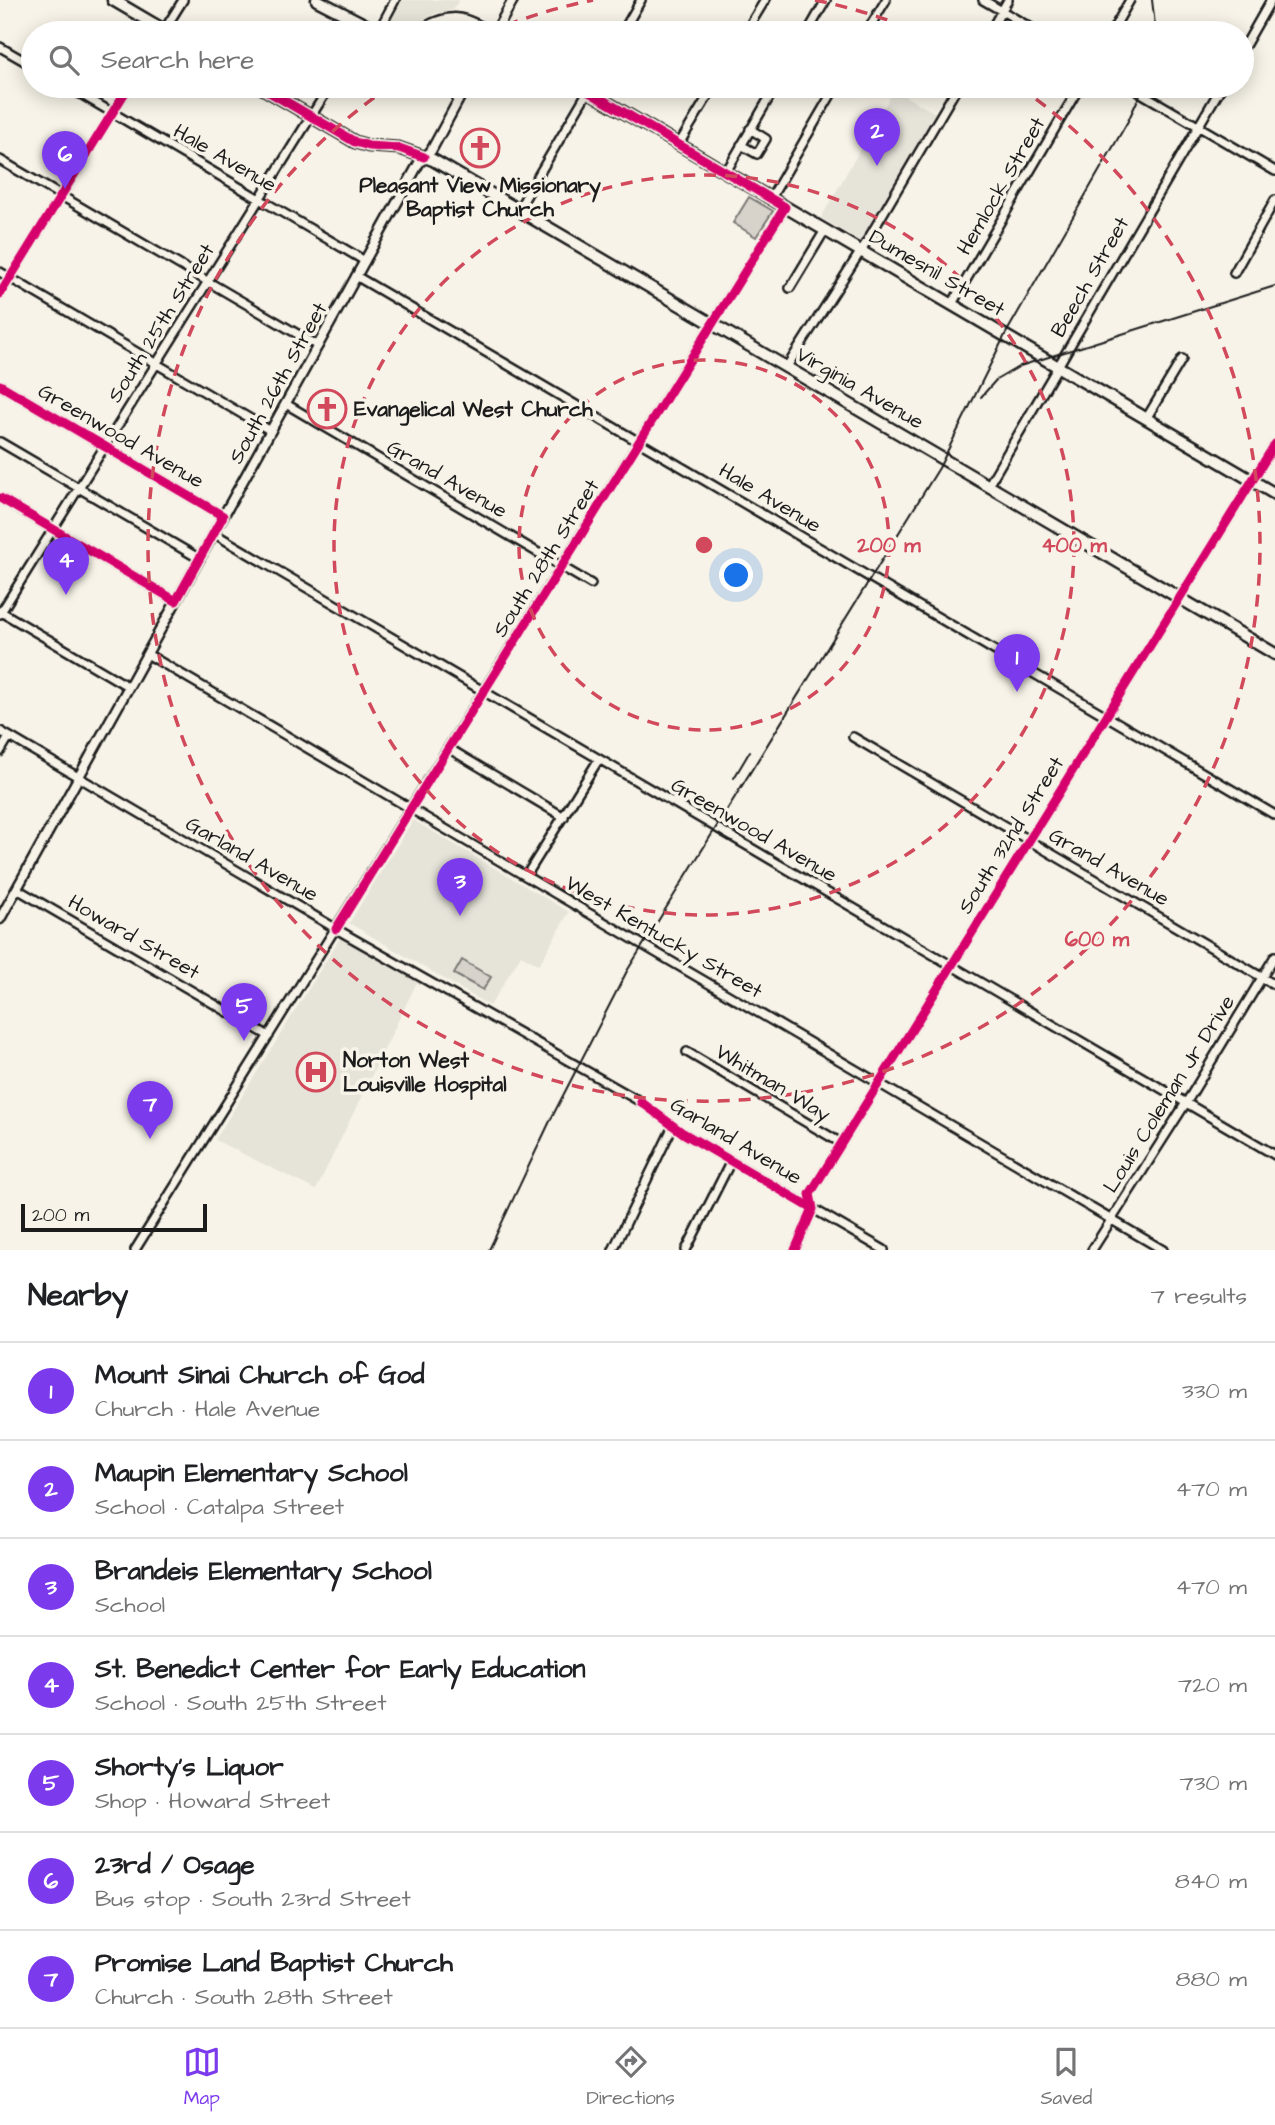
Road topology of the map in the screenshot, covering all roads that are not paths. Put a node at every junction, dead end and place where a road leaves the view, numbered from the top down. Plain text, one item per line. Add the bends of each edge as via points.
1 (113, 0) edge
2 (183, 0) edge
3 (317, 0) edge
4 (396, 0) edge
5 (513, 0) edge
6 (641, 0) edge
7 (765, 0) edge
8 (826, 0) edge
9 (886, 0) edge
10 (983, 0) edge
11 (1008, 0) edge
12 (1130, 0) edge
13 (1271, 0) edge
14 (1002, 11) junction
15 (147, 21) edge
16 (171, 21) edge
17 (350, 21) edge
18 (386, 21) edge
19 (440, 21) edge
20 (468, 21) edge
21 (500, 21) edge
22 (629, 21) edge
23 (752, 21) edge
24 (814, 21) edge
25 (873, 21) edge
26 (996, 21) edge
27 (1019, 21) edge
28 (1118, 21) edge
29 (1254, 30) edge
30 (0, 47) edge
31 (21, 59) edge
32 (87, 98) edge
33 (121, 98) edge
34 (279, 98) edge
35 (322, 98) edge
36 (459, 98) edge
37 (580, 98) edge
38 (603, 98) edge
39 (707, 98) edge
40 (769, 98) edge
41 (828, 98) edge
42 (951, 98) edge
43 (1073, 98) edge
44 (1150, 98) edge
45 (1215, 98) edge
46 (112, 113) junction
47 (310, 116) junction
48 (1198, 126) junction
49 (750, 129) junction
50 (679, 144) junction
51 (741, 145) junction
52 (425, 157) junction
53 (0, 160) edge
54 (1275, 171) edge
55 (726, 172) junction
56 (61, 195) junction
57 (259, 198) junction
58 (771, 198) junction
59 (1275, 200) edge
60 (785, 206) junction
61 (518, 210) junction
62 (825, 230) junction
63 (860, 251) junction
64 (365, 261) junction
65 (0, 272) edge
66 (1234, 273) dead end
67 (356, 276) junction
68 (10, 278) junction
69 (207, 281) junction
70 (790, 288) dead end
71 (0, 294) edge
72 (952, 304) junction
73 (712, 324) junction
74 (318, 346) junction
75 (1182, 359) dead end
76 (156, 364) junction
77 (1058, 367) junction
78 (786, 368) junction
79 (0, 385) edge
80 (286, 404) junction
81 (1146, 418) junction
82 (271, 431) junction
83 (639, 441) junction
84 (0, 442) edge
85 (1275, 444) edge
86 (104, 447) junction
87 (1252, 481) junction
88 (988, 486) junction
89 (79, 488) junction
90 (1275, 494) edge
91 (0, 498) edge
92 (223, 516) junction
93 (53, 529) junction
94 (215, 534) junction
95 (200, 559) junction
96 (561, 566) junction
97 (591, 583) dead end
98 (1179, 598) junction
99 (176, 601) junction
100 (0, 612) edge
101 (147, 654) junction
102 (1275, 654) edge
103 (129, 687) junction
104 (484, 691) junction
105 (1105, 716) junction
106 (0, 731) edge
107 (9, 737) junction
108 (853, 737) dead end
109 (448, 748) junction
110 (0, 752) edge
111 (600, 759) junction
112 (79, 777) junction
113 (411, 809) junction
114 (1275, 815) edge
115 (564, 817) junction
116 (1028, 840) junction
117 (526, 876) junction
118 (17, 888) junction
119 (0, 919) edge
120 (336, 929) junction
121 (1275, 956) edge
122 (950, 965) junction
123 (1262, 977) junction
124 (1275, 985) edge
125 (269, 1036) junction
126 (687, 1052) dead end
127 (878, 1084) junction
128 (1186, 1103) junction
129 (673, 1126) junction
130 (841, 1143) junction
131 (1275, 1155) edge
132 (731, 1161) junction
133 (813, 1209) junction
134 (1111, 1220) junction
135 (135, 1250) edge
136 (613, 1250) edge
137 (686, 1250) edge
138 (795, 1250) edge
139 (884, 1250) edge
140 (1092, 1250) edge
141 (1163, 1250) edge

1 - 15 main road
2 - 16 street
3 - 17 main road
4 - 18 street
5 - 21 street
6 - 22 street
7 - 23 street
8 - 24 street
9 - 25 street
10 - 14 street
11 - 14 street
12 - 28 street
13 - 29 street
14 - 26 street
14 - 27 street
19 - 20 main road
30 - 31 street
32 - 46 street, Hale Avenue
33 - 46 street
34 - 47 main road, Virginia Avenue
35 - 47 street, South 25th Street
36 - 52 street, South 26th Street
37 - 61 street
38 - 50 main road, Dumesnil Street
39 - 50 street
40 - 49 street
41 - 58 street
42 - 63 street
43 - 72 street, Hemlock Street
44 - 48 street
45 - 48 street, Beech Street
46 - 56 street
46 - 57 street, Hale Avenue
47 - 52 main road, Virginia Avenue via 364,145 399,148
47 - 57 street, South 25th Street
48 - 54 street
48 - 77 street, Beech Street
49 - 51 street
49 - 51 street via 766,139 757,154
50 - 55 main road, Dumesnil Street
51 - 55 street
52 - 61 main road, Virginia Avenue
52 - 64 street, South 26th Street
53 - 56 street
55 - 58 main road, Dumesnil Street
56 - 68 street
56 - 69 street
57 - 64 street, Hale Avenue
57 - 69 street, South 25th Street
58 - 60 main road, Dumesnil Street
59 - 66 street
60 - 62 main road, Dumesnil Street
60 - 73 street, South 28th Street
61 - 73 main road, Virginia Avenue
62 - 63 main road, Dumesnil Street
62 - 70 street
63 - 72 main road, Dumesnil Street
63 - 78 street
64 - 67 street, South 26th Street
65 - 68 street
67 - 74 street, South 26th Street
67 - 83 street, Hale Avenue
68 - 71 street
68 - 76 street
69 - 74 street
69 - 76 street, South 25th Street
72 - 77 main road, Dumesnil Street
73 - 78 main road, Virginia Avenue
73 - 83 street, South 28th Street
74 - 80 street, South 26th Street
75 - 81 street
76 - 82 street
76 - 86 street, South 25th Street
77 - 81 main road, Dumesnil Street
77 - 88 street, Beech Street
78 - 88 main road, Virginia Avenue
79 - 86 street, Greenwood Avenue
80 - 82 street, South 26th Street
80 - 96 street, Grand Avenue
81 - 87 main road, Dumesnil Street
82 - 92 street, South 26th Street
83 - 96 street, South 28th Street
83 - 105 street, Hale Avenue
84 - 89 street
85 - 87 street, South 32nd Street
86 - 89 street, South 25th Street
86 - 92 street, Greenwood Avenue
87 - 90 main road, Dumesnil Street
87 - 98 street, South 32nd Street
88 - 98 main road, Virginia Avenue
89 - 93 street, South 25th Street
89 - 95 street
91 - 93 street
92 - 94 street, South 26th Street
93 - 99 street
93 - 100 street, South 25th Street
94 - 95 street, South 26th Street
94 - 104 street, Greenwood Avenue
95 - 99 street, South 26th Street
96 - 97 street, Grand Avenue
96 - 104 street, South 28th Street
98 - 102 main road, Virginia Avenue
98 - 105 street, South 32nd Street
99 - 101 street, South 26th Street
100 - 103 street
101 - 103 street, South 26th Street
101 - 113 street, West Kentucky Street
103 - 112 street, South 26th Street
104 - 109 street, South 28th Street
104 - 111 street, Greenwood Avenue
105 - 114 street, Hale Avenue
105 - 116 street, South 32nd Street
106 - 107 street, Garland Avenue
107 - 110 street
107 - 112 street, Garland Avenue
108 - 116 street, Grand Avenue
109 - 113 street, South 28th Street
109 - 115 street
111 - 115 street
111 - 122 street, Greenwood Avenue
112 - 118 street, South 26th Street
112 - 120 street, Garland Avenue
113 - 117 street, West Kentucky Street
113 - 120 street, South 28th Street
115 - 117 street
116 - 122 street, South 32nd Street
116 - 123 street, Grand Avenue
117 - 127 street, West Kentucky Street
118 - 119 street, South 26th Street
118 - 125 street, Howard Street
120 - 125 street, South 28th Street
120 - 129 street, Garland Avenue via 641,1102
121 - 123 street, Louis Coleman Jr Drive
122 - 127 street, South 32nd Street
122 - 128 street, Greenwood Avenue
123 - 124 street, Grand Avenue
123 - 128 street, Louis Coleman Jr Drive
125 - 135 street, South 28th Street
126 - 130 street, Whitman Way
127 - 130 street, South 32nd Street
127 - 134 street, West Kentucky Street
128 - 131 street, Greenwood Avenue
128 - 134 street, Louis Coleman Jr Drive
129 - 132 street, Garland Avenue
129 - 136 street
130 - 133 street, South 32nd Street via 810,1194
132 - 133 street, Garland Avenue
132 - 137 street
133 - 138 street, South 32nd Street
133 - 139 street, Garland Avenue
134 - 140 street, Louis Coleman Jr Drive
134 - 141 street, West Kentucky Street

